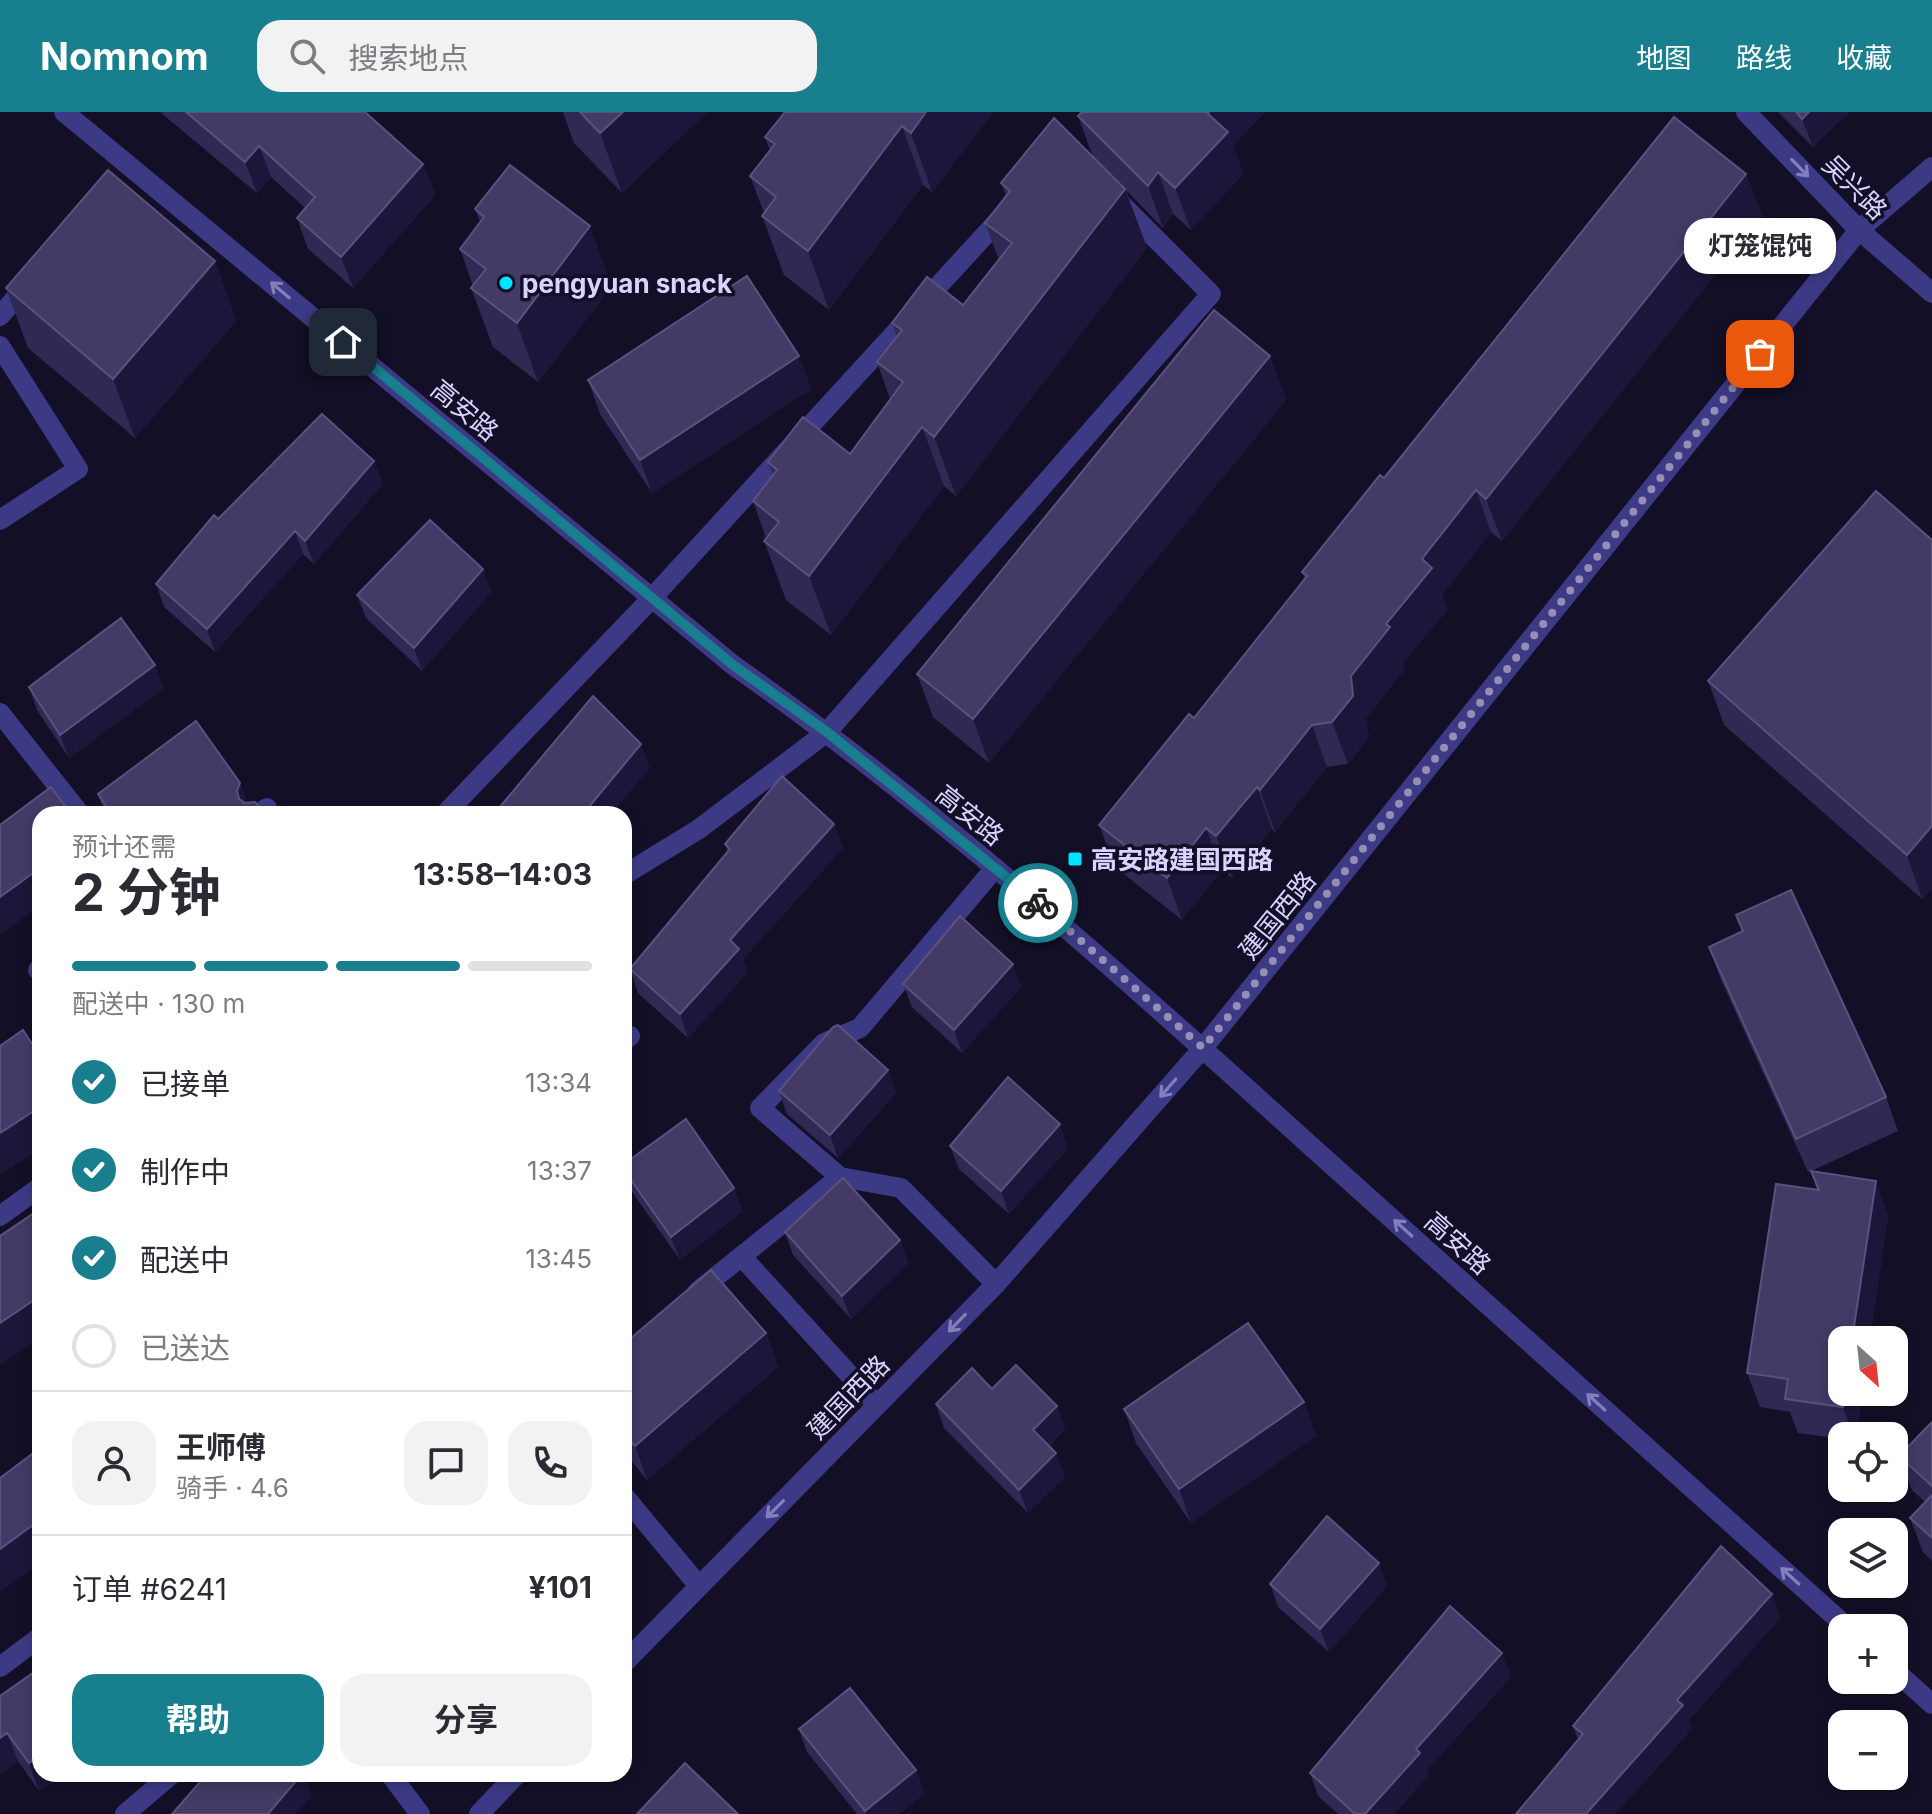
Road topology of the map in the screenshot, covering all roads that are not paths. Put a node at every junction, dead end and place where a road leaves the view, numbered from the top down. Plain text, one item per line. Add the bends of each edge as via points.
1 (64, 112) edge
2 (1746, 112) edge
3 (1932, 167) edge
4 (1099, 182) edge
5 (1023, 194) edge
6 (1859, 230) junction
7 (40, 270) edge
8 (1932, 293) edge
9 (0, 316) edge
10 (0, 346) edge
11 (0, 520) edge
12 (652, 598) junction
13 (0, 713) edge
14 (827, 732) junction
15 (74, 806) edge
16 (453, 806) edge
17 (995, 868) junction
18 (632, 870) edge
19 (1203, 1048) junction
20 (840, 1177) junction
21 (32, 1193) edge
22 (0, 1216) edge
23 (742, 1257) junction
24 (996, 1284) junction
25 (685, 1302) edge
26 (877, 1405) junction
27 (632, 1506) edge
28 (699, 1586) junction
29 (1832, 1614) edge
30 (32, 1643) edge
31 (632, 1655) edge
32 (0, 1667) edge
33 (1908, 1683) edge
34 (1932, 1704) edge
35 (163, 1782) edge
36 (396, 1782) edge
37 (509, 1782) edge
38 (125, 1814) edge
39 (420, 1814) edge
40 (479, 1814) edge

12 -> 1 street, 高安路 via 124,171
2 -> 6 street, 吴兴路
3 - 6 street, 建国西路
4 - 14 street via 1211,294
5 - 12 street
6 - 8 street, 吴兴路
6 - 19 street, 建国西路
7 - 9 street
10 - 11 street via 78,469
12 - 14 street, 高安路
12 - 16 street
13 - 15 street
14 - 17 street, 高安路
14 - 18 street via 699,829
17 - 19 street, 高安路
17 - 20 street via 860,1028 824,1043 760,1108
19 -> 24 street, 建国西路
29 -> 19 street, 高安路
20 - 23 street
20 - 24 street via 901,1188
21 - 22 street
23 - 25 street
23 - 26 street
24 -> 26 street, 建国西路
26 -> 28 street, 建国西路
27 - 28 street
28 - 31 street, 建国西路
30 - 32 street
33 - 34 street
35 - 38 street
36 - 39 street
37 - 40 street

